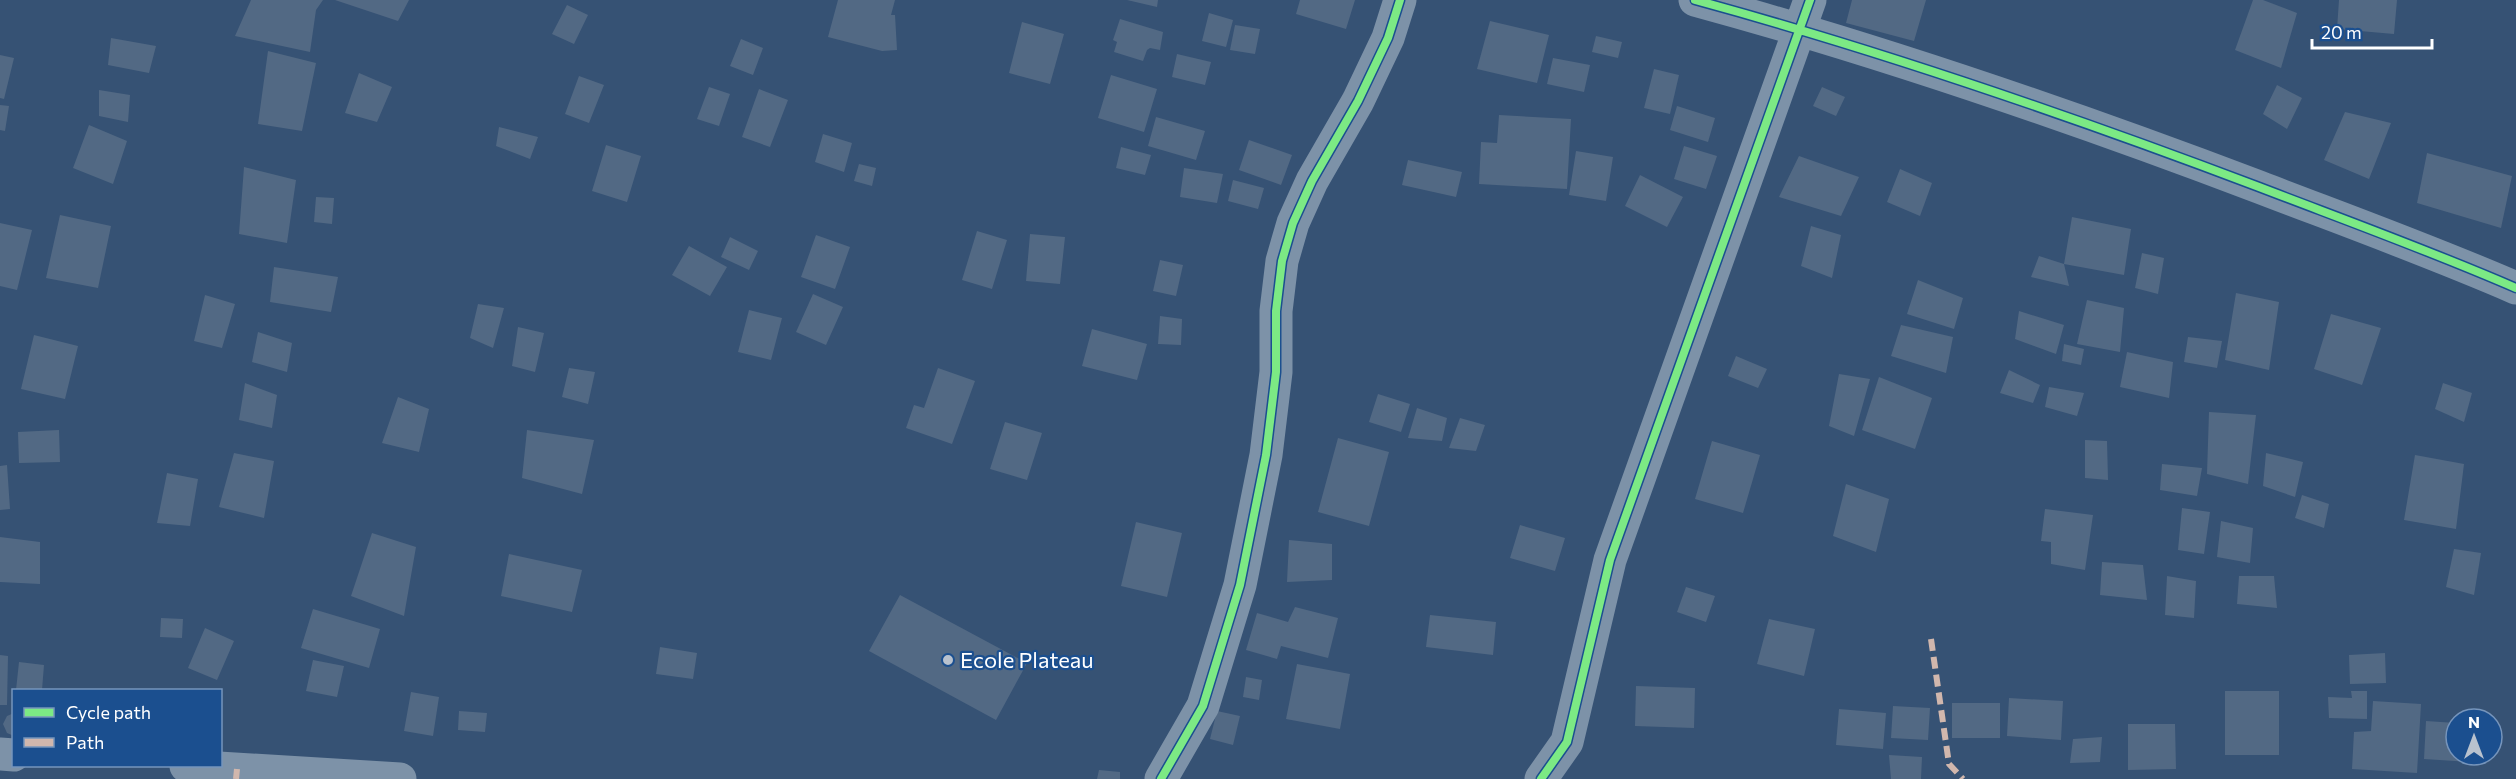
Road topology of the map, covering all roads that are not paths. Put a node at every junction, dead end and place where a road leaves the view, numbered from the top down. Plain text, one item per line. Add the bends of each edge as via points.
1 (1400, 0) edge
2 (1695, 0) edge
3 (1805, 14) edge
4 (2516, 288) edge
5 (217, 767) edge
6 (400, 779) edge
7 (1161, 779) edge
8 (1541, 779) edge

1 - 7 street via 1388,38 1358,101 1293,223 1282,261 1276,311 1275,372 1266,455 1240,585 1203,706
2 - 3 street
3 - 4 street via 2427,249
3 - 8 street via 1610,560 1567,742
5 - 6 street

